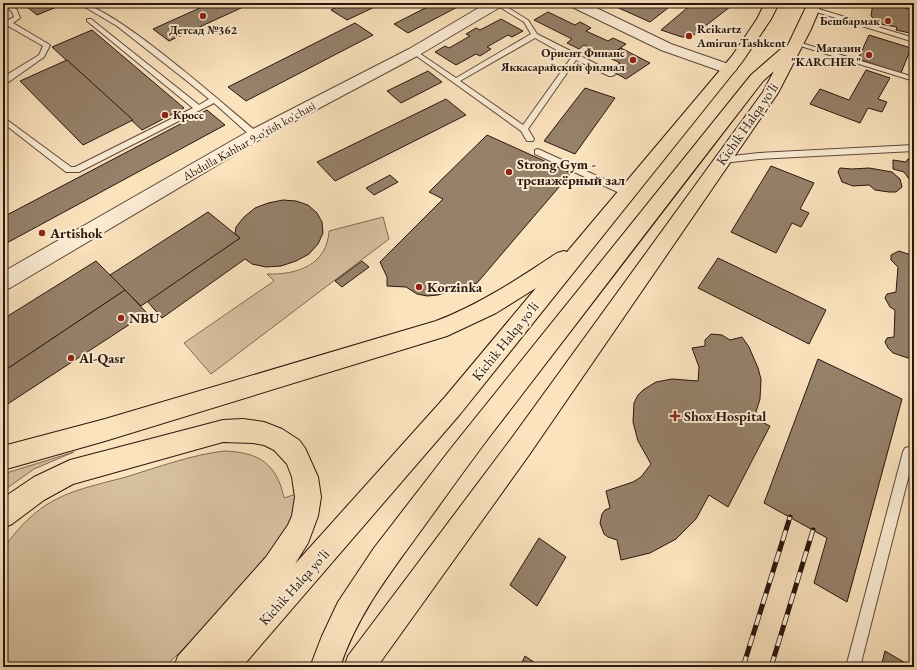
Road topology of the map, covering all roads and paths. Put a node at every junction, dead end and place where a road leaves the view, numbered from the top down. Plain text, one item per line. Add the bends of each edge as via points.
1 (5, 3) edge
2 (81, 3) edge
3 (496, 3) edge
4 (575, 3) edge
5 (772, 3) edge
6 (814, 6) edge
7 (89, 20) dead end
8 (6, 25) edge
9 (535, 35) junction
10 (914, 40) edge
11 (796, 43) junction
12 (414, 52) junction
13 (575, 57) junction
14 (729, 69) junction
15 (612, 74) dead end
16 (914, 79) edge
17 (455, 81) junction
18 (766, 81) junction
19 (3, 84) edge
20 (214, 100) junction
21 (198, 108) junction
22 (3, 119) edge
23 (524, 129) junction
24 (255, 134) junction
25 (530, 139) dead end
26 (914, 148) edge
27 (538, 152) dead end
28 (724, 160) junction
29 (627, 192) junction
30 (583, 246) junction
31 (3, 282) edge
32 (909, 452) dead end
33 (3, 458) edge
34 (3, 515) edge
35 (189, 667) edge
36 (222, 667) edge
37 (325, 667) edge
38 (359, 667) edge
39 (853, 667) edge

1 - 8 lane via 15,11 17,18
2 - 20 lane via 119,25
3 - 9 lane via 526,21
3 - 12 street, Abdulla Kahhar 9-o'tish ko'chasi
4 - 14 street via 666,47
5 - 14 highway, Kichik Halqa yo'li via 756,33
6 - 10 lane
6 - 11 highway
7 - 21 lane
8 - 19 lane via 47,45 42,56
9 - 13 lane
9 - 17 lane
11 - 16 lane
11 - 18 highway
12 - 17 lane
12 - 24 street, Abdulla Kahhar 9-o'tish ko'chasi
13 - 15 lane
13 - 23 lane
14 - 18 highway
14 - 29 highway, Kichik Halqa yo'li
17 - 23 lane
18 - 28 highway, Kichik Halqa yo'li
18 - 37 highway via 650,211 470,443 384,558 348,612
20 - 21 lane
20 - 24 lane
21 - 22 lane via 76,170 69,170
23 - 25 lane
24 - 31 street, Abdulla Kahhar 9-o'tish ko'chasi
26 - 28 lane
27 - 29 lane
28 - 38 highway, Kichik Halqa yo'li via 520,447
29 - 30 highway, Kichik Halqa yo'li
30 - 33 highway via 496,304 449,326
30 - 36 highway, Kichik Halqa yo'li via 411,454
32 - 39 lane
34 - 35 highway via 32,492 70,472 223,431 256,431 286,445 299,461 307,483 306,514 300,532 291,549

